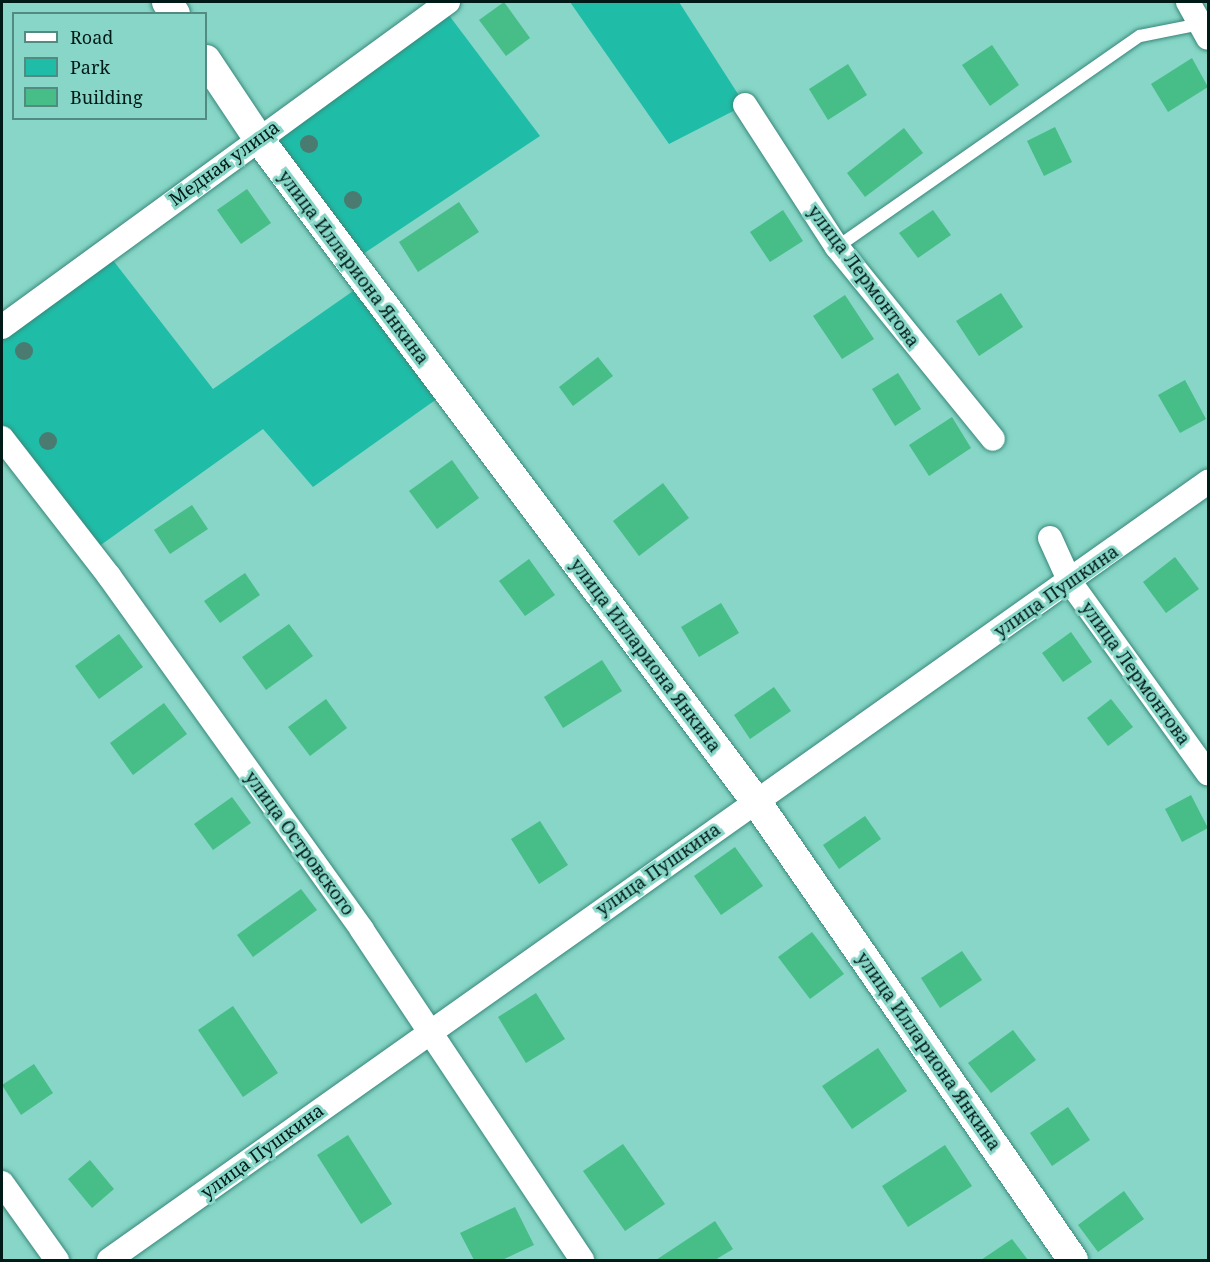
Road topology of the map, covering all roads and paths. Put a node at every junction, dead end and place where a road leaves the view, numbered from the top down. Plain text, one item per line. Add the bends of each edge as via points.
1 (448, 2) edge
2 (1188, 2) edge
3 (1204, 31) edge
4 (207, 62) edge
5 (745, 105) dead end
6 (258, 138) junction
7 (837, 247) junction
8 (2, 327) edge
9 (2, 438) edge
10 (993, 440) dead end
11 (1209, 482) edge
12 (1050, 538) dead end
13 (1070, 582) junction
14 (1209, 773) edge
15 (755, 800) junction
16 (432, 1030) junction
17 (2, 1184) edge
18 (57, 1260) edge
19 (109, 1260) edge
20 (582, 1260) edge
21 (1074, 1260) edge

1 - 6 street, Медная улица
2 - 3 street
3 - 7 lane via 1140,36
4 - 6 street, улица Иллариона Янкина
5 - 7 street, улица Лермонтова
6 - 8 street, Медная улица
6 - 15 street, улица Иллариона Янкина
7 - 10 street, улица Лермонтова
9 - 16 street, улица Островского via 109,576
11 - 13 street, улица Пушкина
12 - 13 street, улица Лермонтова
13 - 14 street, улица Лермонтова
13 - 15 street, улица Пушкина
15 - 16 street, улица Пушкина
15 - 21 street, улица Иллариона Янкина
16 - 19 street, улица Пушкина
16 - 20 street, улица Островского
17 - 18 street

